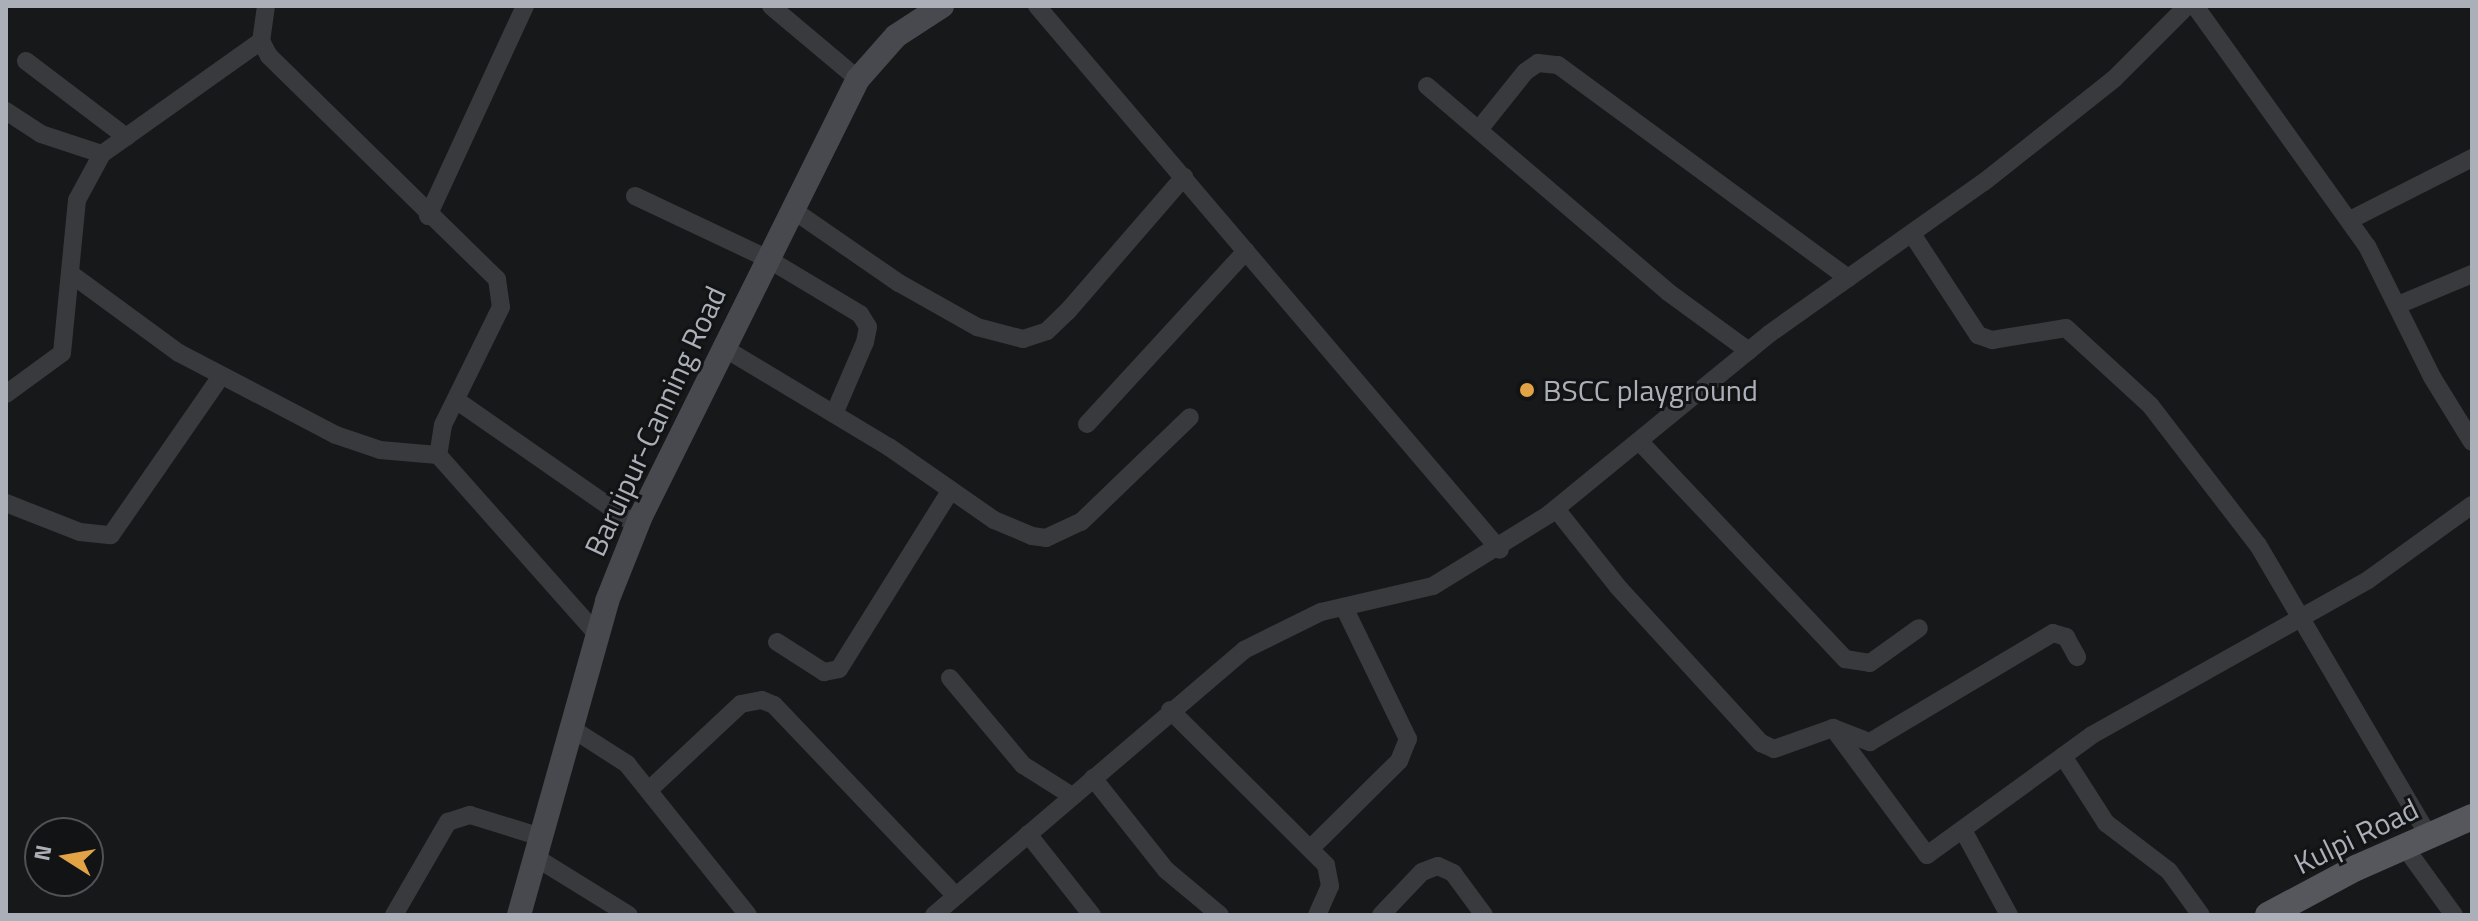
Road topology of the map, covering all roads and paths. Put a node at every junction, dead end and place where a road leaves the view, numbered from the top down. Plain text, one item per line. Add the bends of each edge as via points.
1 (266, 6) edge
2 (525, 6) edge
3 (771, 6) edge
4 (942, 6) edge
5 (1037, 6) edge
6 (2187, 6) edge
7 (2195, 6) edge
8 (261, 41) junction
9 (26, 61) dead end
10 (858, 79) junction
11 (1427, 86) dead end
12 (6, 111) edge
13 (1481, 127) junction
14 (126, 137) junction
15 (102, 154) junction
16 (2472, 158) edge
17 (1184, 177) junction
18 (635, 196) dead end
19 (793, 210) junction
20 (428, 216) junction
21 (2350, 220) junction
22 (1912, 234) junction
23 (1246, 251) junction
24 (768, 259) junction
25 (71, 274) junction
26 (2472, 274) edge
27 (1848, 278) junction
28 (2398, 305) junction
29 (724, 348) junction
30 (1749, 351) junction
31 (221, 376) junction
32 (6, 394) edge
33 (456, 400) junction
34 (834, 414) junction
35 (1190, 417) dead end
36 (1087, 424) dead end
37 (1640, 442) junction
38 (2472, 442) edge
39 (438, 455) junction
40 (951, 490) junction
41 (6, 503) edge
42 (2472, 505) edge
43 (1556, 509) junction
44 (637, 526) junction
45 (1500, 550) junction
46 (1344, 607) junction
47 (2301, 618) junction
48 (1919, 628) dead end
49 (598, 635) junction
50 (777, 642) dead end
51 (2077, 657) dead end
52 (950, 678) dead end
53 (1170, 710) junction
54 (571, 728) junction
55 (1833, 728) junction
56 (2063, 756) junction
57 (1093, 778) junction
58 (649, 790) junction
59 (1072, 796) junction
60 (2472, 817) edge
61 (1963, 830) junction
62 (1028, 834) junction
63 (2429, 836) junction
64 (2404, 846) junction
65 (538, 847) junction
66 (1311, 848) junction
67 (956, 896) junction
68 (394, 915) edge
69 (519, 915) edge
70 (629, 915) edge
71 (748, 915) edge
72 (934, 915) edge
73 (1092, 915) edge
74 (1220, 915) edge
75 (1317, 915) edge
76 (1381, 915) edge
77 (1484, 915) edge
78 (2009, 915) edge
79 (2201, 915) edge
80 (2268, 915) edge
81 (2454, 915) edge

1 - 8 street
2 - 20 street
3 - 10 street
4 - 10 main road, Baruipur-Canning Road via 896,36
5 - 17 street
6 - 22 street via 2114,79
7 - 21 street
8 - 14 street
8 - 20 street via 297,88
9 - 14 street
10 - 19 main road, Baruipur-Canning Road
11 - 13 street
12 - 15 street via 41,134
13 - 27 street via 1525,72 1538,63 1558,65
13 - 30 street via 1668,292
14 - 15 street
15 - 25 street via 77,200
16 - 21 street
17 - 19 street via 1067,312 1047,331 1023,339 977,327 899,283
17 - 23 street
18 - 24 street
19 - 24 main road, Baruipur-Canning Road
20 - 33 street via 497,279 504,295
21 - 28 street
22 - 27 street
22 - 47 street via 1978,335 1992,340 2066,328 2150,405 2216,484
23 - 36 street
23 - 45 street
24 - 29 main road, Baruipur-Canning Road
24 - 34 street via 860,314 868,327
25 - 31 street via 150,335
25 - 32 street via 62,353
26 - 28 street
27 - 30 street
28 - 38 street via 2432,377
29 - 34 street
29 - 44 main road, Baruipur-Canning Road
30 - 37 street
31 - 39 street via 352,442
31 - 41 street via 111,535 80,532
33 - 39 street
33 - 44 street
34 - 40 street
35 - 40 street via 1081,522 1046,538 994,520
37 - 43 street
37 - 48 street via 1845,659 1870,663
39 - 49 street
40 - 50 street via 839,669 824,672
42 - 47 street via 2368,580
43 - 45 street
43 - 55 street via 1761,743 1790,747
44 - 49 main road, Baruipur-Canning Road
45 - 46 street via 1433,586
46 - 53 street via 1244,650
46 - 66 street via 1408,739 1399,761
47 - 56 street
47 - 63 street
49 - 54 main road, Baruipur-Canning Road
51 - 55 street via 2066,637 2053,633 1870,742
52 - 59 street via 1023,765
53 - 57 street
53 - 66 street
54 - 58 street via 616,753
54 - 65 main road, Baruipur-Canning Road
55 - 61 street via 1921,854
56 - 61 street
56 - 79 street via 2106,823 2169,871
57 - 59 street
57 - 74 street via 1174,879
58 - 67 street via 741,704 762,700 774,705
58 - 71 street
59 - 62 street
60 - 63 main road, Kulpi Road
61 - 78 street
62 - 67 street
62 - 73 street
63 - 64 main road, Kulpi Road
64 - 80 main road, Kulpi Road
64 - 81 street
65 - 68 street via 470,815 448,822
65 - 69 main road, Baruipur-Canning Road
65 - 70 street
66 - 75 street via 1330,879
67 - 72 street
76 - 77 street via 1422,872 1438,866 1453,873

